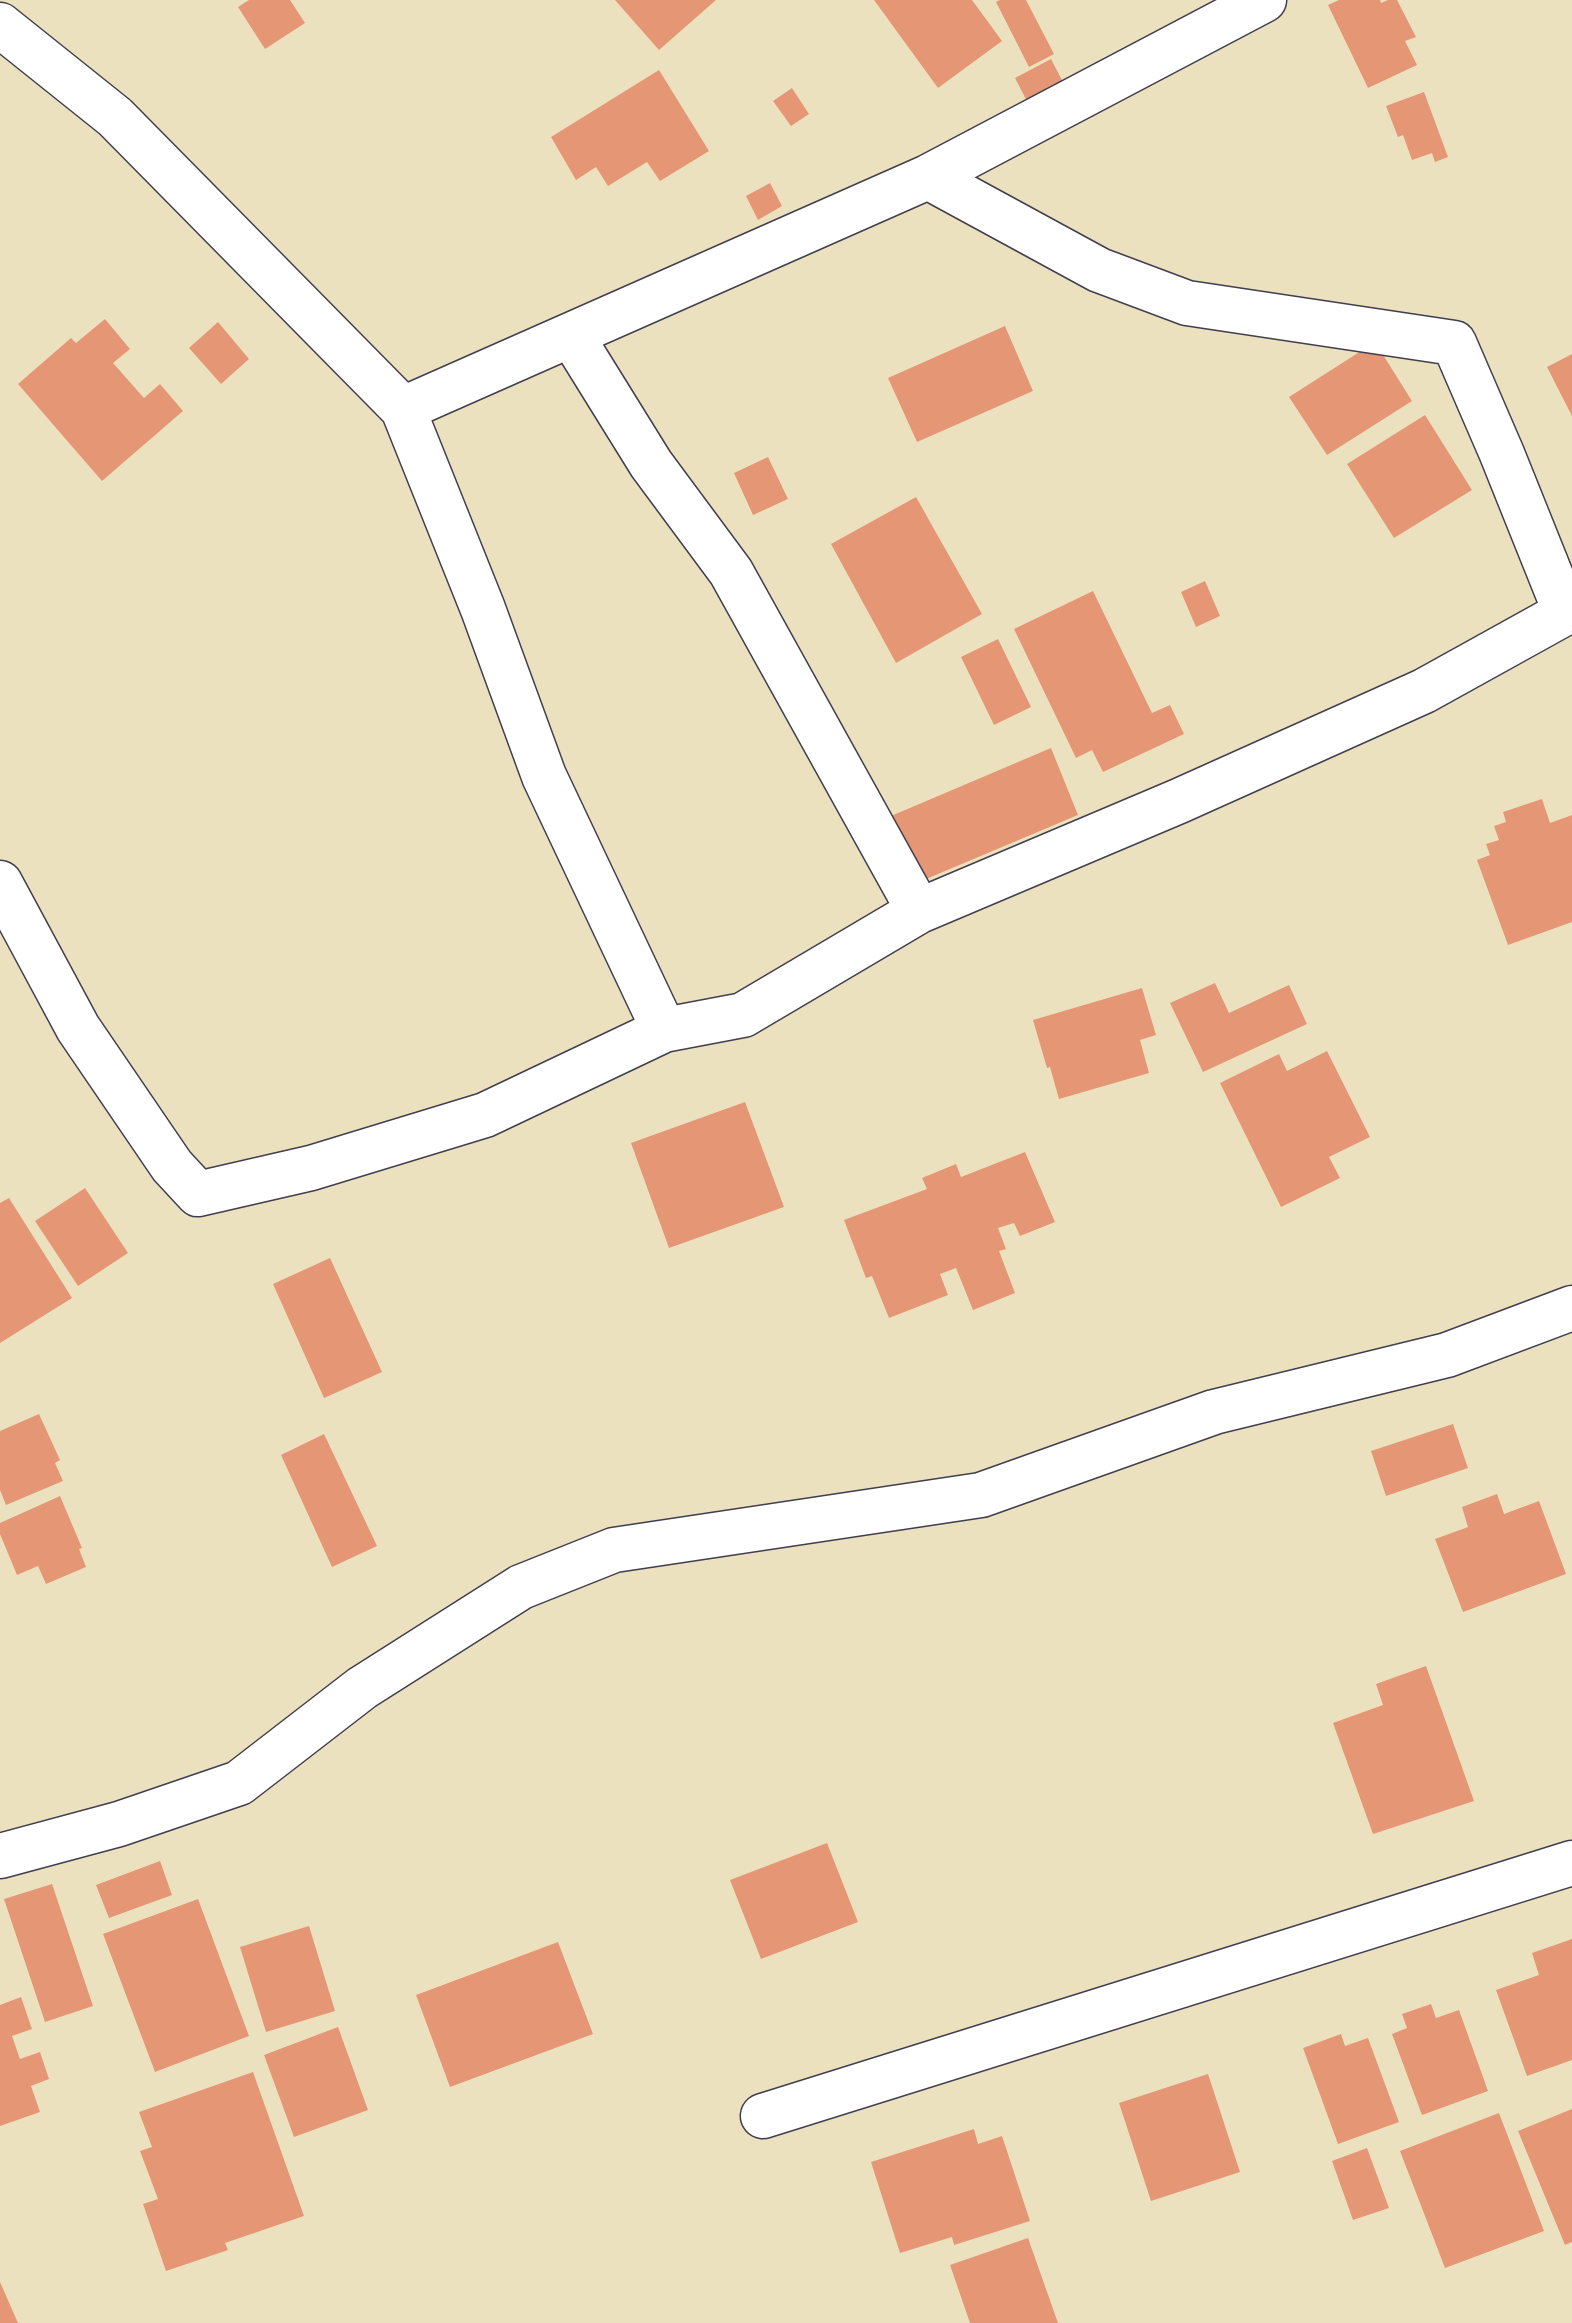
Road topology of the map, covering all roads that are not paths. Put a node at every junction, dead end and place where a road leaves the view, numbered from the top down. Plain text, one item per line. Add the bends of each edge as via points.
1 (1264, 0) edge
2 (0, 25) edge
3 (928, 177) junction
4 (571, 335) junction
5 (403, 409) junction
6 (1568, 610) edge
7 (0, 883) edge
8 (919, 911) junction
9 (664, 1030) junction
10 (1572, 1308) edge
11 (0, 1856) edge
12 (1572, 1863) edge
13 (763, 2116) dead end

1 - 3 street
2 - 5 street via 115,117
3 - 4 street
3 - 6 street via 1099,270 1187,303 1454,343
4 - 5 street
4 - 8 street via 651,464 731,572
5 - 9 street via 544,776
6 - 8 street via 1424,691
7 - 9 street via 78,1028 172,1166 198,1194 311,1168 485,1115
8 - 9 street via 743,1015
10 - 11 street via 1447,1355 1214,1412 981,1495 614,1550 521,1587 362,1688 239,1783 119,1824
12 - 13 street

